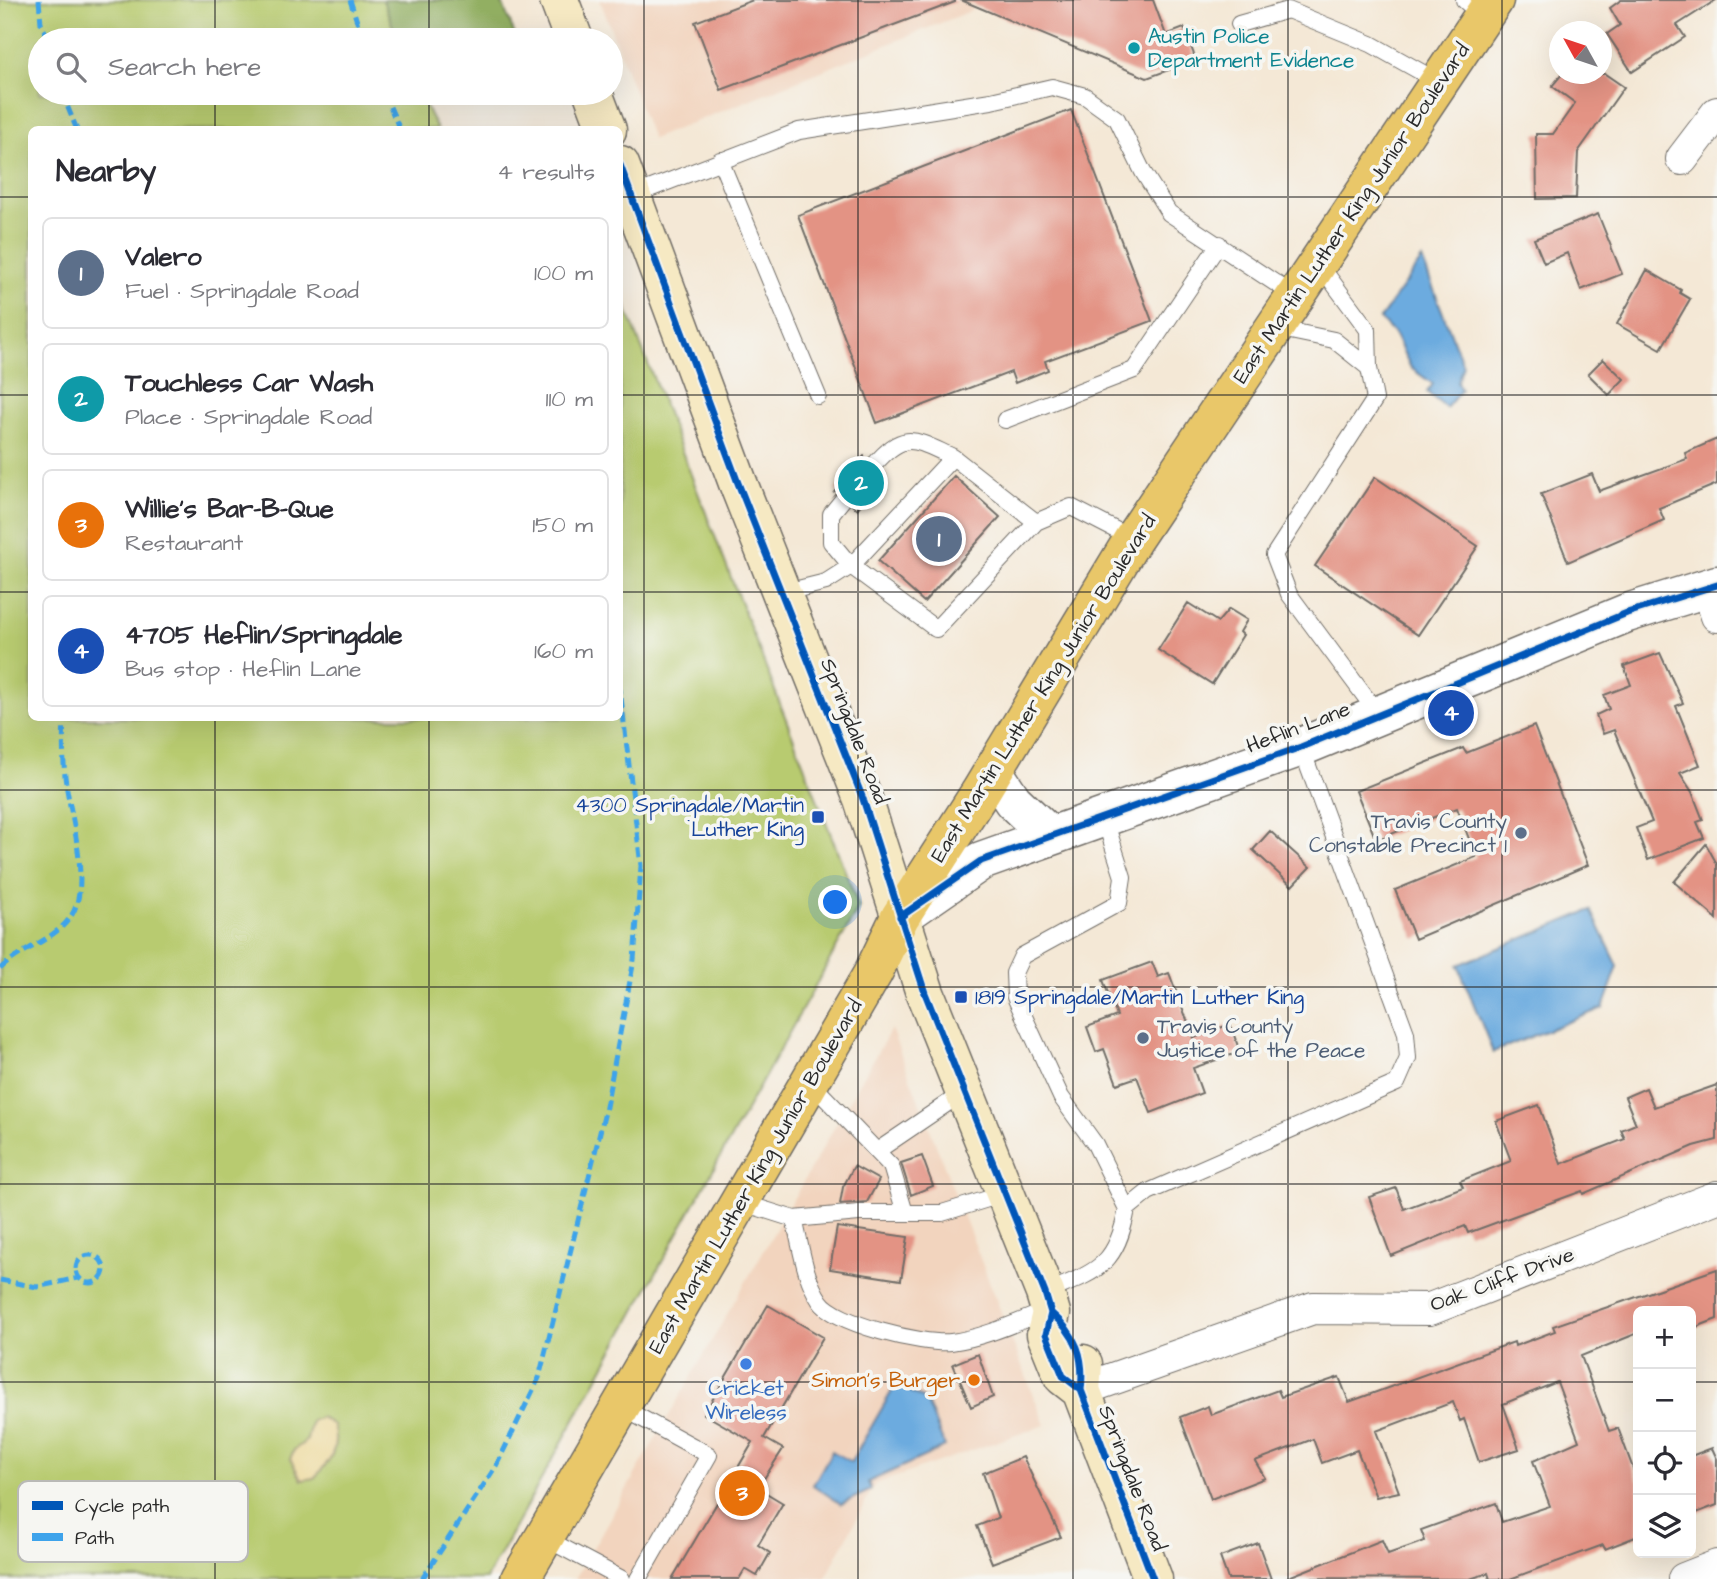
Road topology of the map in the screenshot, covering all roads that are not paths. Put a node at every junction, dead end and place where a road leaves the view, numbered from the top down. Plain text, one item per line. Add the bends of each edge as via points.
1 (559, 0) edge
2 (1480, 5) edge
3 (1239, 24) dead end
4 (570, 28) edge
5 (1439, 82) junction
6 (598, 105) edge
7 (1717, 113) edge
8 (605, 126) edge
9 (1682, 159) dead end
10 (720, 160) junction
11 (625, 180) edge
12 (1219, 244) junction
13 (1318, 262) junction
14 (1295, 296) junction
15 (1274, 328) junction
16 (1369, 368) junction
17 (818, 396) dead end
18 (1005, 420) dead end
19 (953, 457) junction
20 (874, 465) dead end
21 (844, 498) dead end
22 (1036, 522) junction
23 (1133, 539) junction
24 (850, 566) junction
25 (782, 593) junction
26 (1714, 596) edge
27 (1378, 714) junction
28 (1301, 747) junction
29 (993, 771) junction
30 (1104, 817) junction
31 (1050, 836) junction
32 (900, 917) junction
33 (810, 1082) junction
34 (964, 1092) junction
35 (877, 1151) junction
36 (1004, 1194) junction
37 (1717, 1197) edge
38 (740, 1202) junction
39 (1127, 1209) junction
40 (905, 1213) junction
41 (794, 1219) junction
42 (1048, 1305) junction
43 (1081, 1390) junction
44 (621, 1407) junction
45 (545, 1538) junction
46 (1717, 1566) edge
47 (523, 1578) edge
48 (622, 1579) edge
49 (638, 1579) edge
50 (1153, 1579) edge
51 (1684, 1579) edge

1 - 4 main road
2 - 5 main road, East Martin Luther King Junior Boulevard
3 - 5 lane via 1288,10 1371,44
5 - 13 main road, East Martin Luther King Junior Boulevard
6 - 8 main road
7 - 9 street
10 - 11 lane
10 - 12 lane via 799,131 1052,87 1085,96 1116,119 1169,213
10 - 17 lane
11 - 25 main road, Springdale Road
12 - 14 lane
12 - 18 lane via 1134,370
13 - 14 main road, East Martin Luther King Junior Boulevard
13 - 16 lane via 1368,330
14 - 15 main road, East Martin Luther King Junior Boulevard
15 - 16 lane via 1334,340
15 - 23 main road, East Martin Luther King Junior Boulevard
16 - 27 lane via 1375,399 1274,555 1289,594
19 - 20 lane via 914,440 891,444
19 - 22 lane
19 - 24 lane
21 - 24 lane via 831,514 831,542
22 - 23 lane via 1071,507
22 - 24 lane via 936,629
23 - 29 main road, East Martin Luther King Junior Boulevard
24 - 25 lane via 826,582
25 - 32 main road, Springdale Road via 863,800
26 - 27 street, Heflin Lane via 1627,613
27 - 28 street, Heflin Lane
28 - 30 street, Heflin Lane
28 - 39 lane via 1394,995 1408,1058 1397,1083 1148,1192
29 - 31 street via 1013,801
29 - 32 main road, East Martin Luther King Junior Boulevard
30 - 31 street, Heflin Lane
30 - 39 lane via 1123,877 1119,903 1022,956 1014,973 1015,996 1061,1097 1095,1144
31 - 32 street, Heflin Lane via 981,861
32 - 33 main road, East Martin Luther King Junior Boulevard
32 - 34 main road, Springdale Road
33 - 35 lane
33 - 38 main road, East Martin Luther King Junior Boulevard
34 - 35 lane
34 - 36 main road, Springdale Road
35 - 40 lane via 891,1166
36 - 40 lane via 942,1213
36 - 42 main road, Springdale Road
37 - 43 street, Oak Cliff Drive via 1430,1309 1313,1308
38 - 41 lane
38 - 44 main road, East Martin Luther King Junior Boulevard
39 - 42 lane via 1114,1254
40 - 41 lane
41 - 42 lane via 806,1271 820,1302 835,1315 878,1332 950,1342 1010,1325
42 - 43 main road, Springdale Road via 1068,1328 1084,1367
43 - 50 main road, Springdale Road
44 - 45 main road, East Martin Luther King Junior Boulevard
44 - 49 lane via 709,1455
45 - 47 main road, East Martin Luther King Junior Boulevard
45 - 48 lane
46 - 51 street

